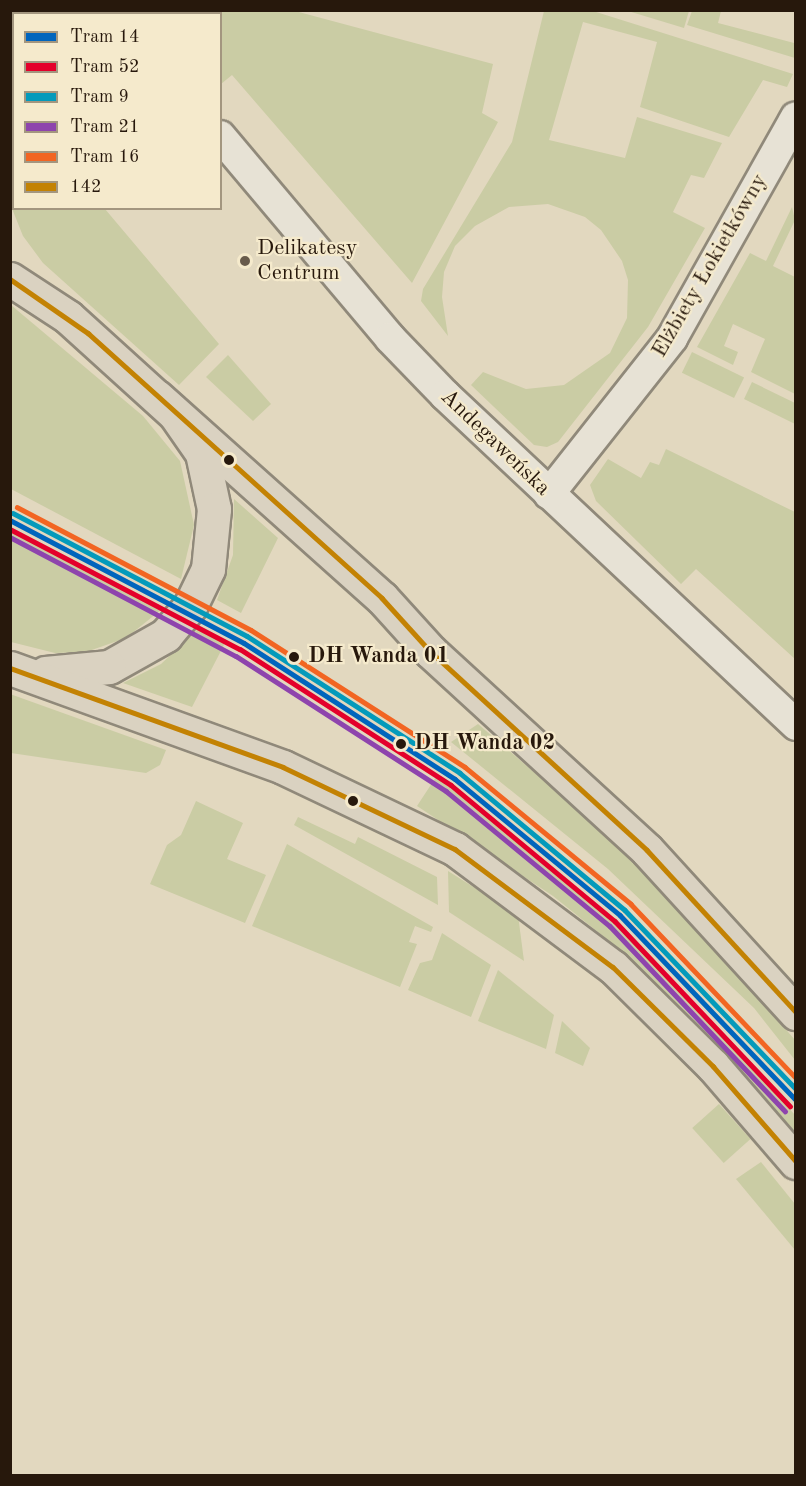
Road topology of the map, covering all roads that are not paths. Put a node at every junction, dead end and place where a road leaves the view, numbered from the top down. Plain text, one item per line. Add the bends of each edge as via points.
1 (795, 117) edge
2 (222, 138) edge
3 (10, 279) edge
4 (158, 397) junction
5 (549, 495) junction
6 (10, 668) edge
7 (795, 725) edge
8 (795, 1013) edge
9 (795, 1162) edge

1 - 5 street, Elżbiety Łokietkówny via 672,338
2 - 5 street, Andegaweńska via 390,338
3 - 4 main road via 60,310
4 - 6 main road via 196,441 212,491 212,549 196,596 166,635 117,664 71,674
4 - 8 main road via 382,598 430,651 647,850
5 - 7 street, Andegaweńska
6 - 9 main road via 283,767 454,849 613,967 713,1066

